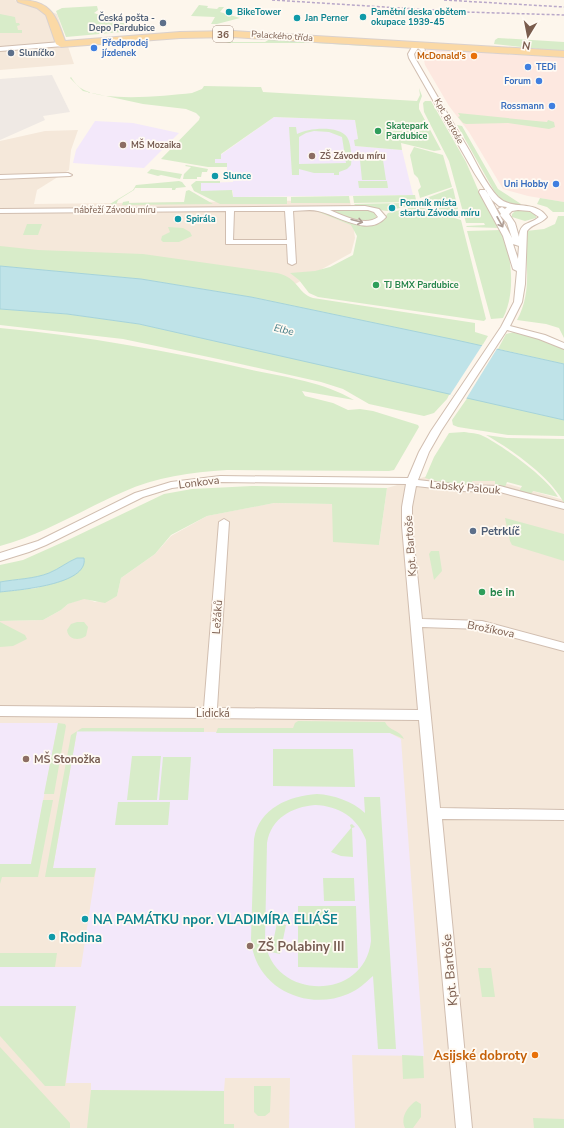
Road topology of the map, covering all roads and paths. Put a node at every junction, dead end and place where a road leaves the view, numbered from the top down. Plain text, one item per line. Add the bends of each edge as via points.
1 (21, 0) edge
2 (61, 44) junction
3 (418, 48) junction
4 (0, 49) edge
5 (564, 54) edge
6 (419, 68) junction
7 (479, 174) junction
8 (68, 175) dead end
9 (0, 177) edge
10 (518, 208) junction
11 (289, 209) junction
12 (320, 209) junction
13 (230, 210) junction
14 (0, 211) edge
15 (506, 217) junction
16 (532, 224) junction
17 (291, 242) junction
18 (292, 263) dead end
19 (521, 267) junction
20 (521, 284) junction
21 (505, 327) junction
22 (564, 346) edge
23 (412, 482) junction
24 (564, 506) edge
25 (224, 522) dead end
26 (0, 557) edge
27 (416, 623) junction
28 (564, 647) edge
29 (0, 712) edge
30 (210, 713) junction
31 (425, 715) junction
32 (434, 813) junction
33 (564, 815) edge
34 (464, 1128) edge

1 - 2 main road via 39,5 50,12
2 - 3 main road, Palackého třída / 36 via 226,34 402,44
2 - 4 street, Palackého třída
3 - 5 main road, Palackého třída via 435,46
3 - 6 street
3 - 6 street, Kpt. Bartoše via 412,57
6 - 7 street, Kpt. Bartoše
7 - 10 street, Kpt. Bartoše via 498,201
7 - 15 street, Kpt. Bartoše via 493,202 503,210
7 -> 20 street, Kpt. Bartoše via 480,186 508,236
8 - 9 street
10 - 15 street via 508,210
10 - 16 street, Kpt. Bartoše via 530,208 541,213 542,220
11 - 12 street, nábřeží Závodu míru
11 - 13 street, nábřeží Závodu míru
11 - 17 street
12 -> 12 street, nábřeží Závodu míru via 360,223 373,222 382,217 379,212 369,209
13 - 14 street, nábřeží Závodu míru
13 - 17 street via 229,242
15 - 16 street via 519,224
15 - 19 street, Kpt. Bartoše via 515,235
16 - 19 street, Kpt. Bartoše via 525,227 522,232
17 - 18 street
19 - 20 street, Kpt. Bartoše
20 - 21 street, Kpt. Bartoše via 518,302
21 - 22 street
21 - 23 street, Kpt. Bartoše via 436,431 420,460
23 - 24 street, Labský Palouk via 461,488 500,489
23 - 26 street, Lonkova via 234,479 182,483 139,495 25,550
23 - 27 street, Kpt. Bartoše via 407,507 407,526
25 - 30 street, Ležáků
27 - 28 street, Brožíkova via 479,625
27 - 31 street, Kpt. Bartoše
29 - 30 street, Lidická
30 - 31 street, Lidická
31 - 32 street, Kpt. Bartoše
32 - 33 street
32 - 34 street, Kpt. Bartoše

